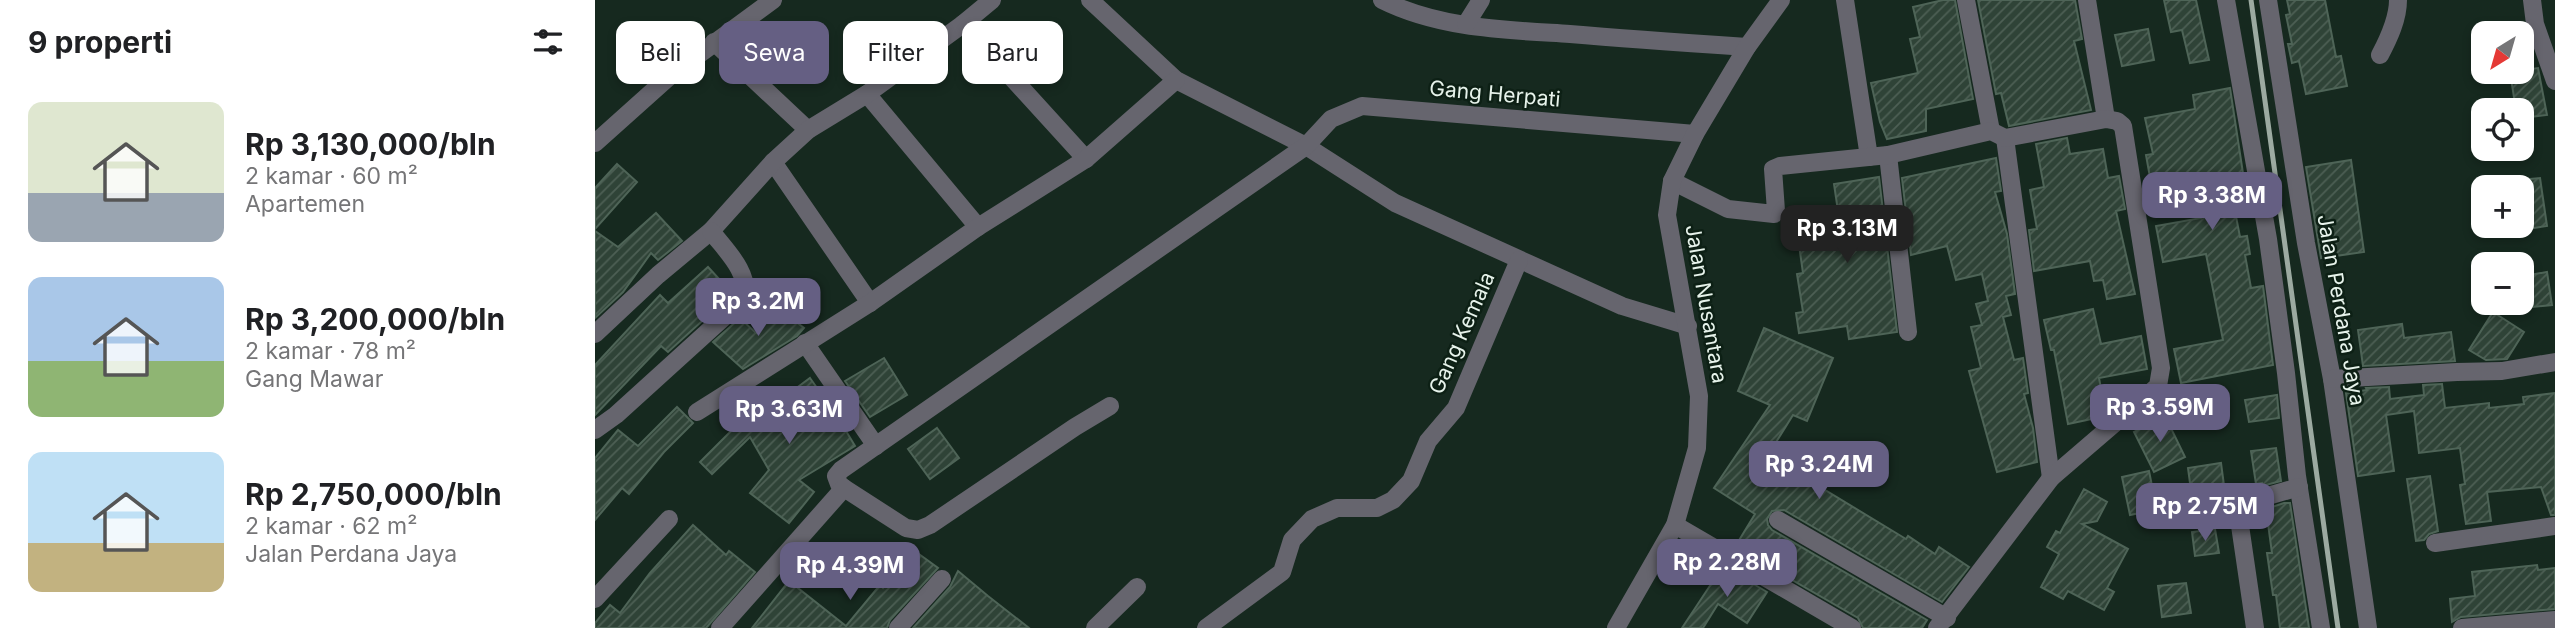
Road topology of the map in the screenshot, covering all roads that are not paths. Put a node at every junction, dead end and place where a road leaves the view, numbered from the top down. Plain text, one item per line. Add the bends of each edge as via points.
1 (772, 0) edge
2 (992, 0) edge
3 (1090, 0) edge
4 (1383, 0) edge
5 (1481, 0) edge
6 (1781, 0) edge
7 (1845, 0) edge
8 (1966, 0) edge
9 (2087, 0) edge
10 (2226, 0) edge
11 (2267, 0) edge
12 (2398, 0) edge
13 (2532, 0) edge
14 (967, 21) edge
15 (1466, 24) junction
16 (962, 25) edge
17 (714, 42) junction
18 (1747, 47) junction
19 (2380, 55) dead end
20 (1176, 80) junction
21 (2555, 81) edge
22 (1018, 84) edge
23 (867, 94) junction
24 (2106, 120) junction
25 (808, 130) junction
26 (1695, 134) junction
27 (1998, 134) junction
28 (595, 143) edge
29 (1306, 146) junction
30 (1888, 155) junction
31 (1869, 157) junction
32 (1086, 159) junction
33 (773, 162) junction
34 (1672, 181) junction
35 (978, 227) junction
36 (711, 231) junction
37 (1519, 260) junction
38 (870, 303) junction
39 (1688, 326) junction
40 (1908, 332) dead end
41 (595, 334) edge
42 (805, 343) junction
43 (2555, 362) edge
44 (2332, 379) junction
45 (1110, 406) dead end
46 (697, 412) dead end
47 (595, 430) edge
48 (876, 446) junction
49 (2051, 478) junction
50 (2299, 487) junction
51 (844, 488) junction
52 (669, 519) dead end
53 (1778, 520) dead end
54 (1675, 525) junction
55 (2555, 526) edge
56 (2435, 543) dead end
57 (942, 579) dead end
58 (1136, 587) dead end
59 (595, 599) edge
60 (1942, 623) edge
61 (2549, 623) edge
62 (720, 628) edge
63 (898, 628) edge
64 (1095, 628) edge
65 (1206, 628) edge
66 (1616, 628) edge
67 (1852, 628) edge
68 (2255, 628) edge
69 (2321, 628) edge
70 (2368, 628) edge
71 (2462, 628) edge

1 - 17 street
2 - 14 street
3 - 20 street
4 - 15 street via 1443,23
5 - 15 street
6 - 18 street, Jalan Nusantara
7 - 31 street
8 - 27 street
9 - 24 street
10 - 50 street via 2268,239
11 - 44 street, Jalan Perdana Jaya
12 - 19 street
13 - 21 street via 2535,24
15 - 18 street
16 - 23 street
17 - 25 street
17 - 28 street
18 - 26 street, Jalan Nusantara
20 - 29 street
20 - 32 street
22 - 32 street
23 - 25 street
23 - 35 street
24 - 27 street
24 - 49 street via 2123,126 2127,139 2161,368 2158,387
25 - 33 street
26 - 29 street, Gang Herpati via 1362,106 1331,119
26 - 34 street, Jalan Nusantara
27 - 30 street
27 - 49 street
29 - 37 street via 1395,203
29 - 48 street, Gang Herpati
30 - 31 street
30 - 40 street
31 - 34 street via 1773,169 1774,214 1728,209
32 - 35 street
33 - 36 street
33 - 38 street
34 - 39 street, Jalan Nusantara via 1667,215
35 - 38 street
36 - 41 street
36 - 47 street via 741,271 747,284 745,298
37 - 39 street via 1622,306
37 - 65 street, Gang Kemala via 1456,408 1428,441 1411,481 1393,500 1377,508 1337,509 1312,519 1292,540 1282,572
38 - 42 street
39 - 54 street, Jalan Nusantara via 1699,396 1697,448
42 - 46 street
42 - 48 street
43 - 44 street via 2502,372
44 - 70 street, Jalan Perdana Jaya
45 - 51 street via 918,530 907,528
48 - 51 street, Gang Herpati via 836,476
49 - 60 street
50 - 68 street via 2237,505
50 - 69 street
51 - 62 street
52 - 59 street
53 - 60 street
54 - 66 street, Jalan Nusantara
54 - 67 street
55 - 56 street
57 - 63 street
58 - 64 street
61 - 71 street

